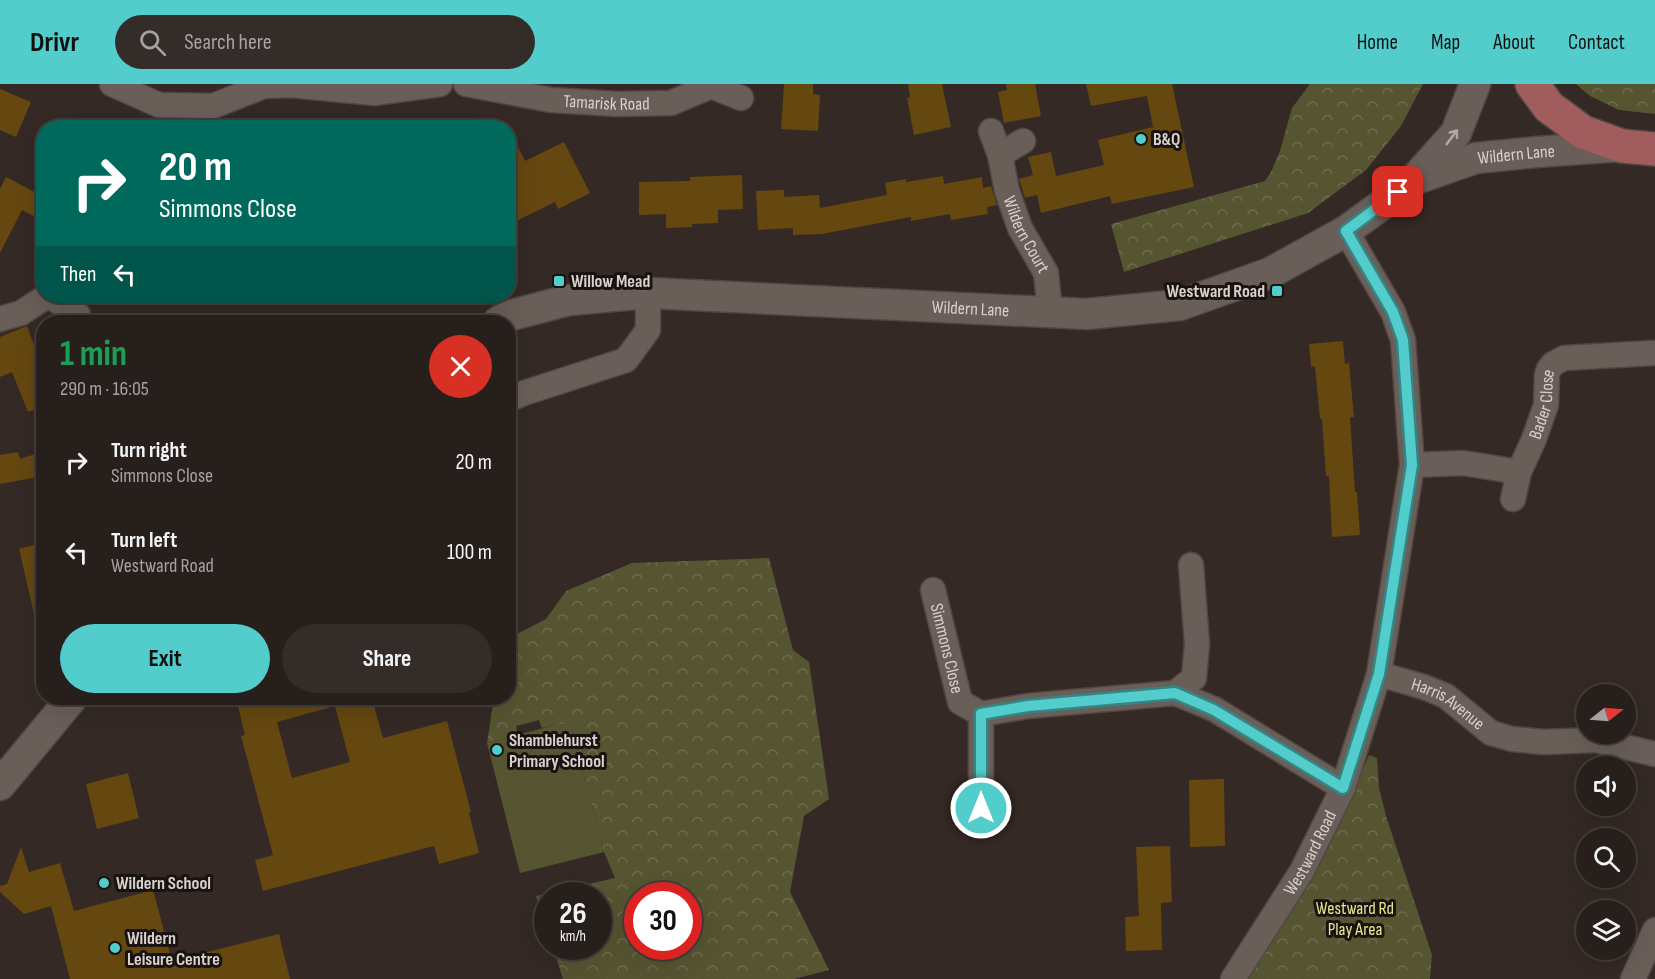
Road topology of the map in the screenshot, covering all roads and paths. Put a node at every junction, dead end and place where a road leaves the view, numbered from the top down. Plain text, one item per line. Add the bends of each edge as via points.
1 (112, 84) edge
2 (440, 84) edge
3 (466, 84) edge
4 (1475, 84) edge
5 (1532, 84) edge
6 (712, 85) edge
7 (741, 98) dead end
8 (991, 131) dead end
9 (1023, 141) dead end
10 (1622, 146) junction
11 (1655, 148) edge
12 (1000, 155) junction
13 (1414, 180) junction
14 (1346, 231) junction
15 (648, 293) junction
16 (37, 303) edge
17 (59, 303) edge
18 (1050, 311) junction
19 (78, 315) dead end
20 (512, 315) edge
21 (0, 319) edge
22 (1653, 353) dead end
23 (516, 396) edge
24 (1412, 465) junction
25 (1519, 471) junction
26 (1513, 499) dead end
27 (1191, 565) dead end
28 (933, 590) dead end
29 (1379, 674) junction
30 (1175, 693) junction
31 (66, 705) edge
32 (981, 714) junction
33 (1655, 754) edge
34 (0, 785) edge
35 (1343, 788) junction
36 (981, 808) dead end
37 (1655, 930) edge
38 (1233, 979) edge
39 (1633, 979) edge

1 - 2 street via 159,105 213,106 264,86 374,93
3 - 6 street, Tamarisk Road via 551,100 617,104 671,103
13 -> 4 street, Wildern Lane via 1456,133
5 - 10 main road via 1549,107 1583,132
6 - 7 street, Tamarisk Road
8 - 12 street, Wildern Court
9 - 12 street
10 - 11 main road
10 - 13 street, Wildern Lane via 1476,158
12 - 18 street, Wildern Court via 1006,191 1020,228 1046,273
13 - 14 street, Wildern Lane
14 - 18 street, Wildern Lane via 1270,273 1180,305 1087,314
14 - 24 street, Westward Road via 1393,312 1403,340
15 - 18 street, Wildern Lane
15 - 20 street, Wildern Lane via 568,300
15 - 23 street via 648,330 626,360
16 - 21 street
17 - 19 street
22 - 25 street, Bader Close via 1564,358 1553,364 1547,375 1546,405
24 - 25 street via 1463,463
24 - 29 street, Westward Road
25 - 26 street, Bader Close
27 - 30 street via 1197,644 1194,678
28 - 32 street, Simmons Close via 960,702
29 - 33 street, Harris Avenue via 1446,696 1491,733 1544,742 1596,740
29 - 35 street, Westward Road
30 - 32 street
30 - 35 street via 1214,710
31 - 34 street
32 - 36 street
35 - 38 street, Westward Road via 1302,871
37 - 39 street

